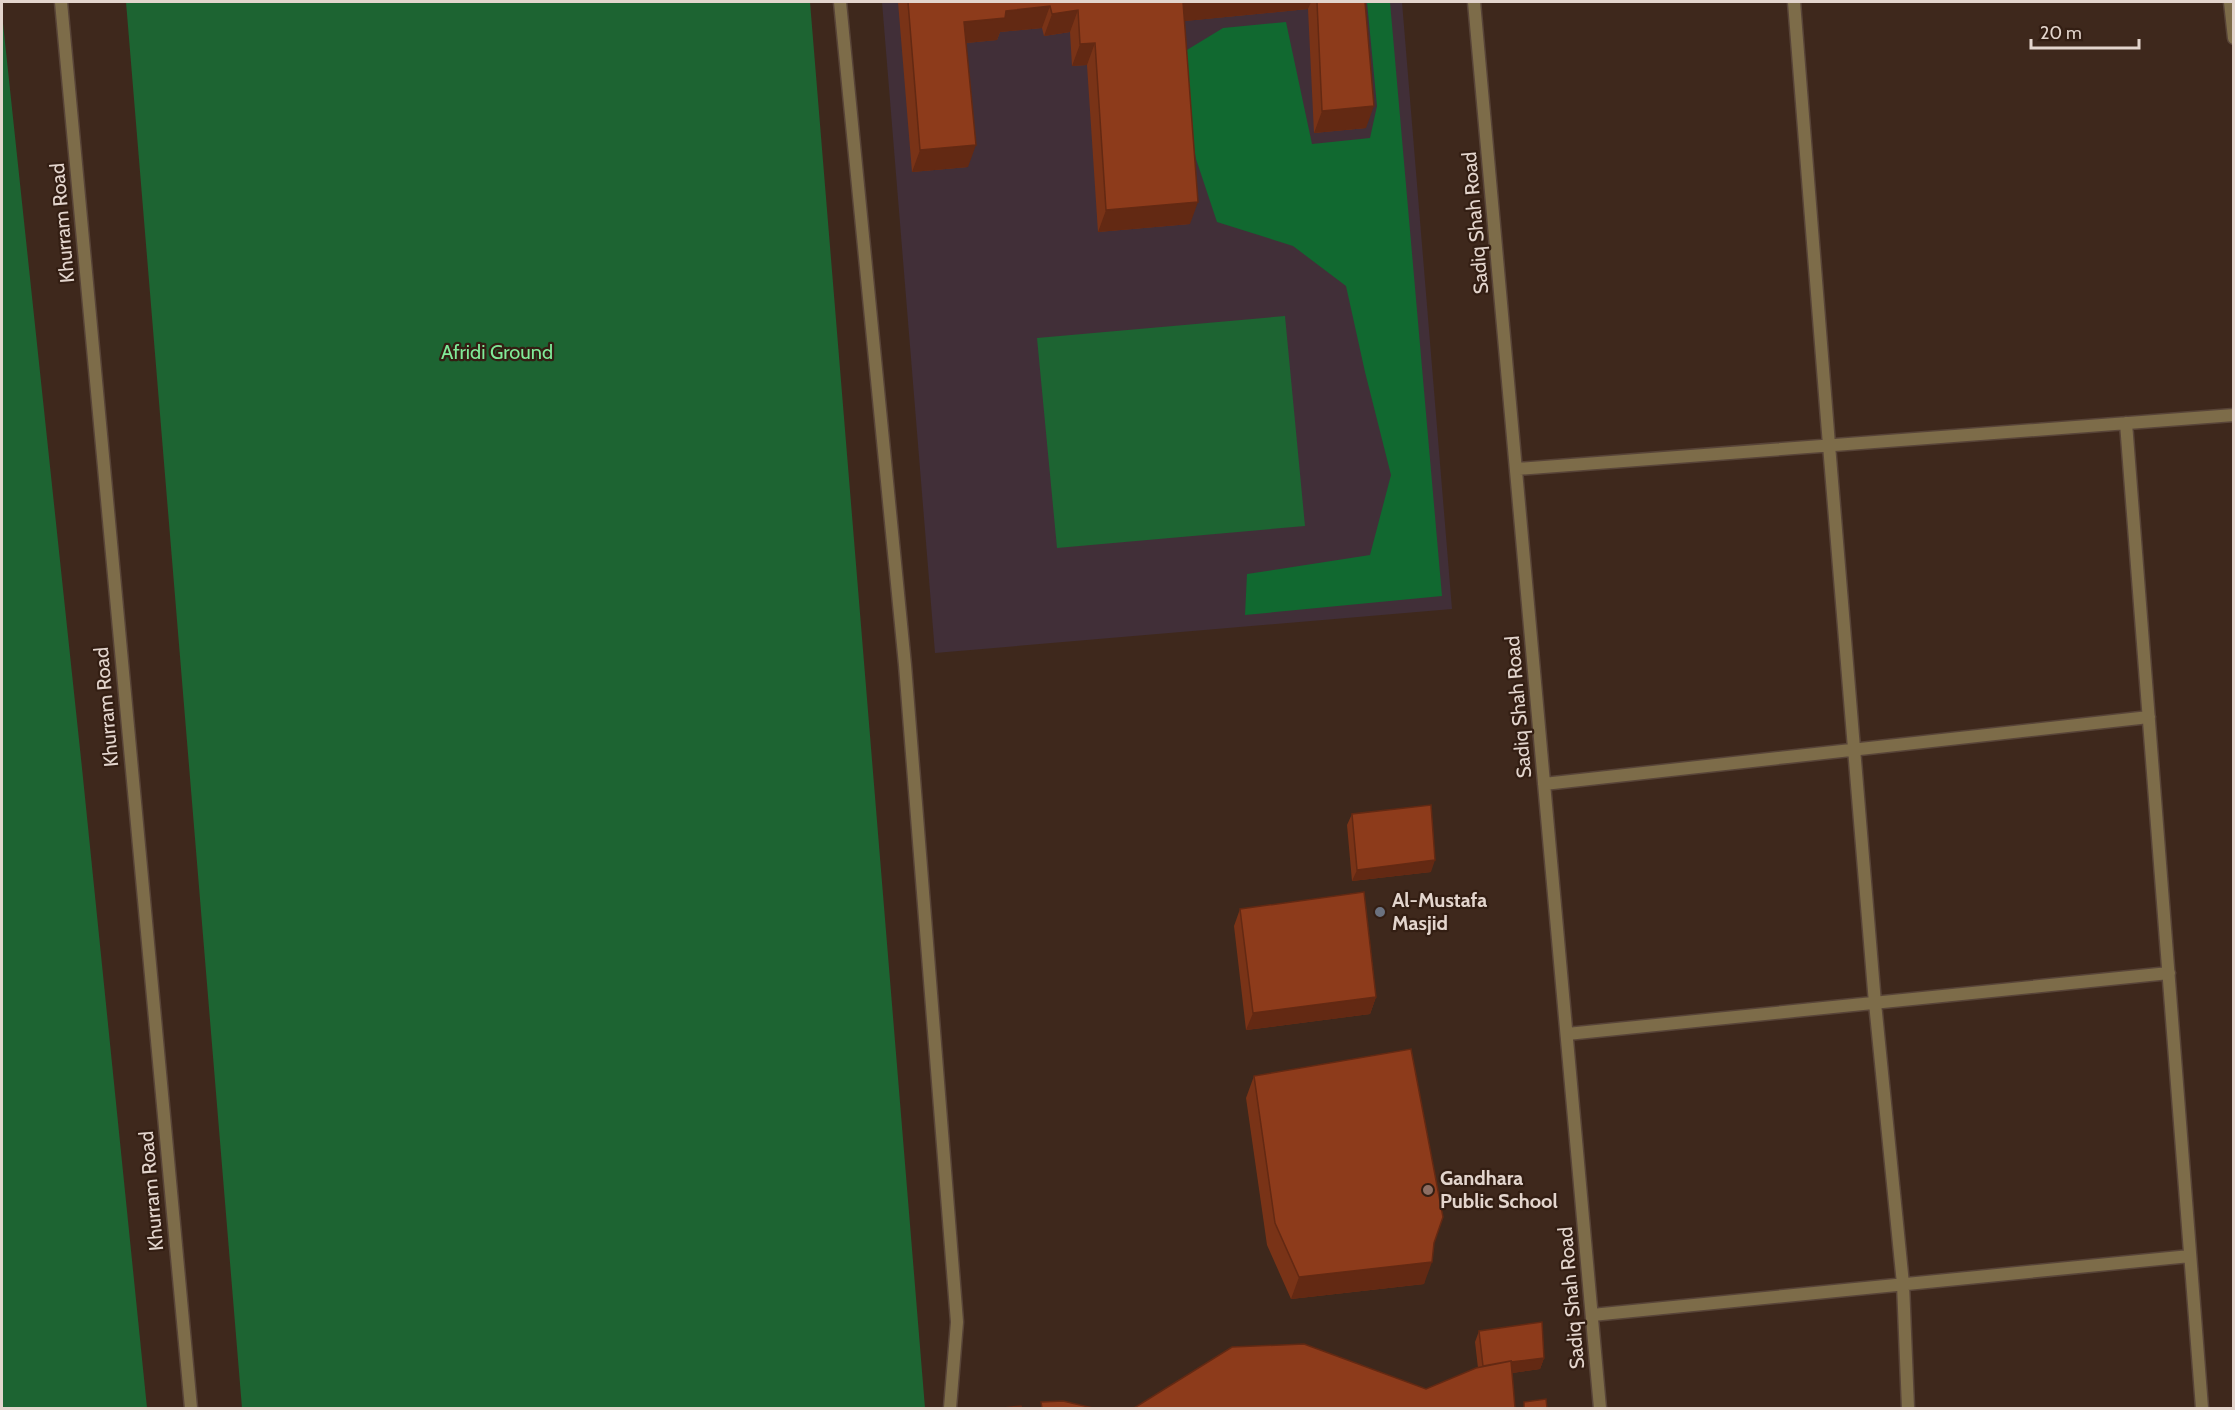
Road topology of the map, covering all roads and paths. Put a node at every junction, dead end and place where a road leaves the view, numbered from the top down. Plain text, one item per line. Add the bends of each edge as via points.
1 (61, 2) edge
2 (840, 2) edge
3 (1474, 2) edge
4 (1794, 2) edge
5 (2230, 2) edge
6 (2234, 38) edge
7 (2234, 415) edge
8 (2126, 423) junction
9 (1828, 446) junction
10 (1516, 469) junction
11 (2149, 717) junction
12 (1855, 749) junction
13 (1544, 784) junction
14 (2169, 973) junction
15 (1875, 1003) junction
16 (1567, 1034) junction
17 (2190, 1256) junction
18 (1903, 1284) junction
19 (1592, 1315) junction
20 (190, 1408) edge
21 (950, 1408) edge
22 (1600, 1408) edge
23 (1908, 1408) edge
24 (2202, 1408) edge

1 - 20 street, Khurram Road
2 - 21 street via 905,665 957,1322
3 - 10 street, Sadiq Shah Road
4 - 9 street
5 - 6 street
7 - 8 street
8 - 9 street
8 - 11 street
9 - 10 street
9 - 12 street
10 - 13 street, Sadiq Shah Road
11 - 12 street
11 - 14 street
12 - 13 street
12 - 15 street
13 - 16 street, Sadiq Shah Road
14 - 15 street
14 - 17 street
15 - 16 street
15 - 18 street
16 - 19 street, Sadiq Shah Road
17 - 18 street
17 - 24 street
18 - 19 street
18 - 23 street
19 - 22 street, Sadiq Shah Road

